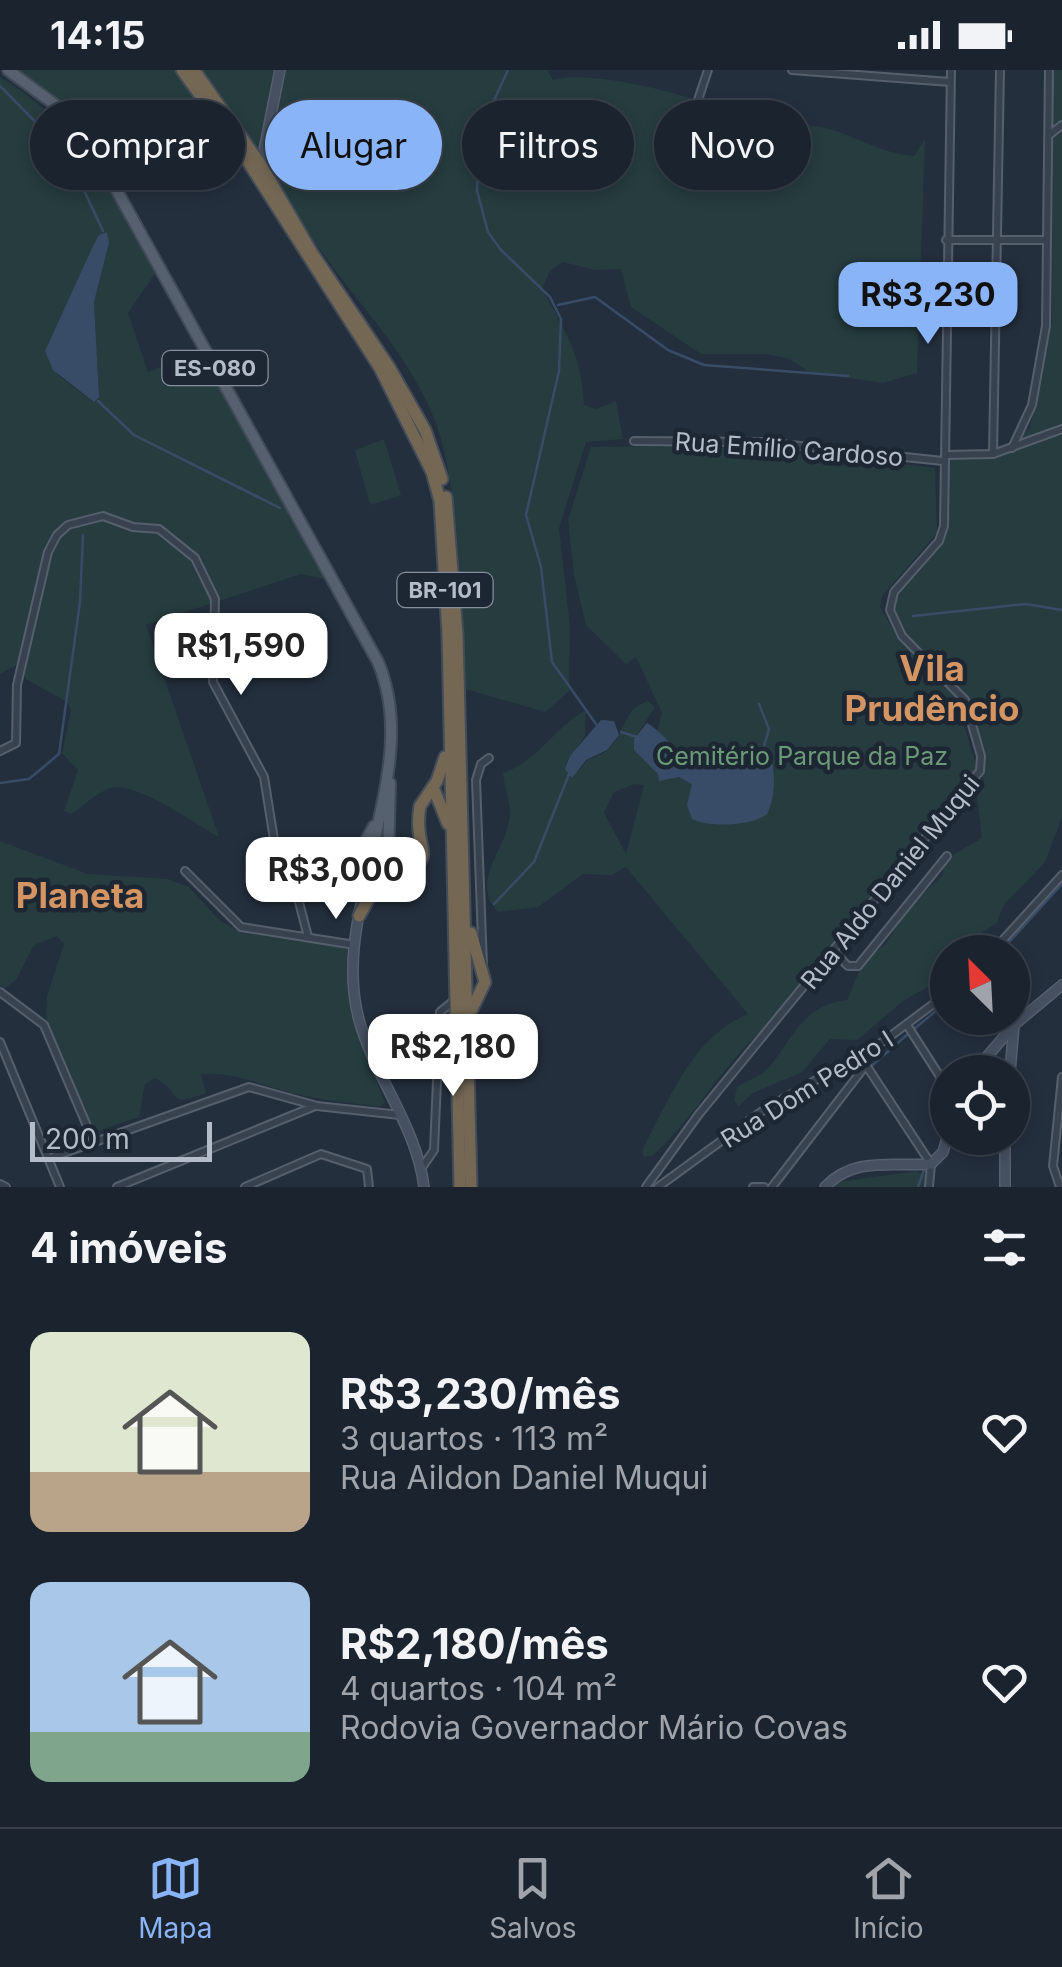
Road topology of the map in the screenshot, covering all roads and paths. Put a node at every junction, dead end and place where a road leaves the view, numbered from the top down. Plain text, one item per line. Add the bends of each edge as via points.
1 (8, 70) edge
2 (182, 70) edge
3 (194, 70) edge
4 (280, 70) edge
5 (708, 70) edge
6 (792, 70) edge
7 (950, 70) edge
8 (1000, 70) edge
9 (1049, 70) edge
10 (951, 82) junction
11 (698, 100) edge
12 (1062, 125) edge
13 (1048, 136) junction
14 (261, 165) junction
15 (946, 240) junction
16 (998, 240) junction
17 (1046, 240) junction
18 (1062, 429) edge
19 (634, 442) dead end
20 (1012, 448) junction
21 (993, 454) junction
22 (944, 458) junction
23 (0, 751) edge
24 (489, 758) dead end
25 (388, 770) junction
26 (440, 781) junction
27 (442, 810) junction
28 (420, 825) junction
29 (452, 832) junction
30 (370, 844) junction
31 (947, 856) dead end
32 (387, 857) junction
33 (464, 858) junction
34 (407, 870) junction
35 (185, 871) dead end
36 (368, 874) junction
37 (1062, 875) edge
38 (364, 891) joint
39 (466, 907) junction
40 (359, 916) junction
41 (1007, 935) edge
42 (308, 937) junction
43 (355, 945) junction
44 (481, 950) junction
45 (834, 952) junction
46 (456, 972) junction
47 (1062, 985) edge
48 (474, 989) junction
49 (0, 992) edge
50 (456, 1000) junction
51 (930, 1007) edge
52 (1030, 1011) edge
53 (907, 1025) junction
54 (1005, 1035) edge
55 (0, 1042) edge
56 (988, 1055) edge
57 (860, 1056) junction
58 (930, 1061) edge
59 (866, 1065) junction
60 (1062, 1077) edge
61 (317, 1106) junction
62 (400, 1115) junction
63 (93, 1140) junction
64 (941, 1155) edge
65 (1004, 1155) edge
66 (50, 1158) junction
67 (930, 1164) junction
68 (422, 1169) junction
69 (370, 1183) edge
70 (60, 1187) edge
71 (117, 1187) edge
72 (245, 1187) edge
73 (424, 1187) edge
74 (460, 1187) edge
75 (471, 1187) edge
76 (646, 1187) edge
77 (658, 1187) edge
78 (753, 1187) edge
79 (764, 1187) edge
80 (772, 1187) edge
81 (825, 1187) edge
82 (930, 1187) edge
83 (1005, 1187) edge
84 (1060, 1187) edge

1 - 25 main road, ES-080 via 61,109 96,153 322,555 386,684
2 - 26 highway, BR-101 via 247,160 422,445 440,501 449,738
3 - 14 highway, BR-101
4 - 14 street
5 - 11 street
6 - 10 street
7 - 10 street
8 - 16 street
9 - 13 street
10 - 15 street
12 - 13 street
13 - 17 street
14 - 33 highway, BR-101 via 414,409 439,466 457,634
15 - 16 street
15 - 22 street
16 - 17 street
16 - 21 street
17 - 20 street via 1044,352 1032,406
18 - 20 street, Rua Emílio Cardoso
19 - 22 street, Rua Emílio Cardoso via 762,442
20 - 21 street, Rua Emílio Cardoso
21 - 22 street, Rua Emílio Cardoso
22 - 45 street, Rua Aldo Daniel Muqui via 943,534 894,592 890,610 902,636 965,700 980,771
23 - 42 street via 16,743 17,685 57,534 102,516 159,529 195,558 212,586 213,682 264,777 276,852
24 - 44 street via 476,780
25 - 30 main road, ES-080
25 - 32 main road
26 - 27 highway
26 - 28 highway via 420,806
26 - 29 highway, BR-101
26 - 33 highway via 457,782
27 - 28 highway via 427,811
27 - 29 highway
28 - 34 highway via 423,857
29 - 46 highway, BR-101
30 - 32 main road
30 - 36 main road via 355,860
31 - 45 street via 858,966 848,966
32 - 34 highway
32 - 36 main road
33 - 39 highway, BR-101
34 - 36 highway
34 - 40 highway via 379,886
35 - 42 street via 241,927
36 - 38 main road
37 - 41 street
38 - 40 street
39 - 44 highway
39 - 48 highway, BR-101
40 - 43 street
42 - 43 street
43 - 62 street via 360,1024
44 - 48 highway via 484,982
45 - 76 street, Rua Aldo Daniel Muqui
46 - 48 highway
46 - 50 highway, BR-101
47 - 52 street
48 - 75 highway, BR-101
49 - 63 street via 44,1024
50 - 68 street via 442,1007 438,1023 434,1150
50 - 74 highway, BR-101
51 - 53 street, Rua Dom Pedro I
53 - 57 street, Rua Dom Pedro I
53 - 58 street
54 - 56 street
55 - 66 street
57 - 59 street
57 - 77 street, Rua Dom Pedro I via 766,1109
59 - 67 street
59 - 80 street
60 - 84 street via 1053,1166
61 - 62 street
61 - 63 street via 249,1087
61 - 71 street
62 - 68 street
63 - 66 street
64 - 67 street
65 - 83 street
66 - 70 street
67 - 81 street via 863,1164 840,1172
67 - 82 street
68 - 73 street
69 - 72 street via 363,1167 321,1154
78 - 79 street

